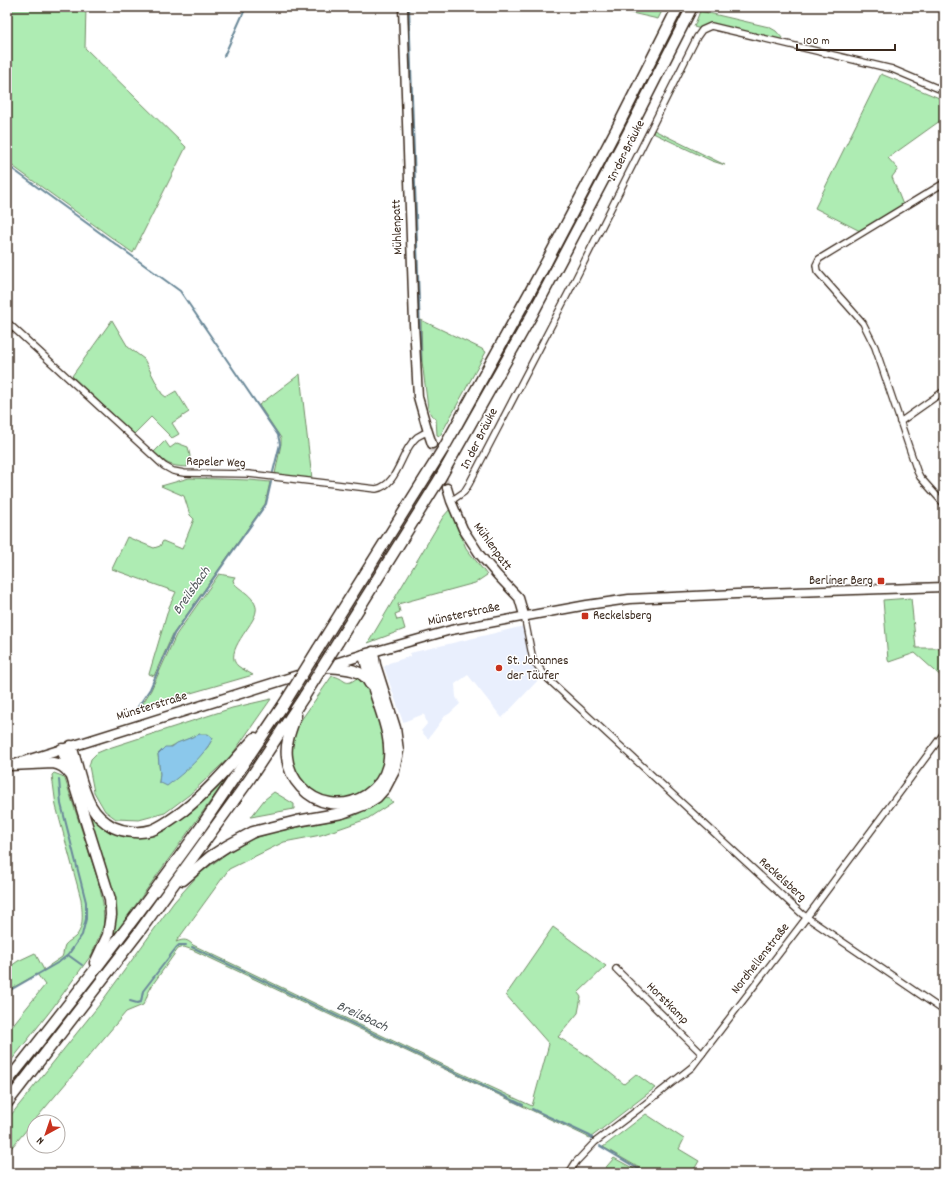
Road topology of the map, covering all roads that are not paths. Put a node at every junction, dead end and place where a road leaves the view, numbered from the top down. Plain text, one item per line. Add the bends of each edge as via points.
1 (403, 7) edge
2 (678, 7) edge
3 (692, 7) edge
4 (944, 90) edge
5 (944, 183) edge
6 (7, 322) edge
7 (944, 391) edge
8 (900, 422) junction
9 (428, 432) junction
10 (432, 444) tunnel mouth
11 (447, 488) tunnel mouth
12 (451, 501) junction
13 (944, 504) edge
14 (944, 587) edge
15 (524, 615) junction
16 (368, 654) junction
17 (326, 667) junction
18 (376, 696) junction
19 (303, 698) junction
20 (281, 707) junction
21 (944, 733) edge
22 (67, 747) junction
23 (8, 766) edge
24 (72, 777) junction
25 (169, 892) junction
26 (807, 917) junction
27 (616, 970) dead end
28 (83, 986) junction
29 (944, 1011) edge
30 (702, 1054) junction
31 (7, 1082) edge
32 (7, 1103) edge
33 (569, 1173) edge

1 - 9 street, Mühlenpatt via 418,398
2 - 20 highway, bridge via 558,240 445,446
3 - 19 highway, bridge via 533,313 439,480
4 - 12 street, In der Bräuke via 892,69 711,26 702,30 469,484 464,492
5 - 8 street via 819,259 816,265 817,271 857,315 869,334
6 - 9 street, Repeler Weg via 164,466 173,471 249,474 376,489 388,484 411,443 417,436
7 - 8 street
8 - 13 street via 920,477
9 - 10 street, Mühlenpatt
11 - 12 street, Mühlenpatt
12 - 15 street, Mühlenpatt via 463,529 480,555 519,598
14 - 15 street, Münsterstraße via 629,599
15 - 16 street, Münsterstraße via 451,630
15 - 26 street, Reckelsberg via 533,660 548,679
16 - 17 main road, Münsterstraße
16 - 18 highway
16 - 25 highway via 375,664 395,728 398,751 394,771 385,788 366,804 342,813 253,832 210,856
17 - 18 highway via 359,672 368,680
17 - 22 main road, Münsterstraße
18 - 19 highway via 386,727 388,764 383,778 373,791 343,804 322,801 305,791 290,770 286,746
19 - 25 highway via 249,780
20 - 22 highway via 220,778 196,801 160,827 150,830 134,832 104,822 92,807
20 - 28 highway via 200,827
21 - 26 street, Nordhellenstraße
22 - 23 main road, Münsterstraße
22 - 24 highway
23 - 24 highway via 59,764 67,769
24 - 28 highway via 110,899 111,916 108,935
25 - 32 highway
26 - 29 street, Reckelsberg
26 - 30 street, Nordhellenstraße
27 - 30 street, Horstkamp
28 - 31 highway
30 - 33 street, Nordhellenstraße via 692,1066 595,1142

